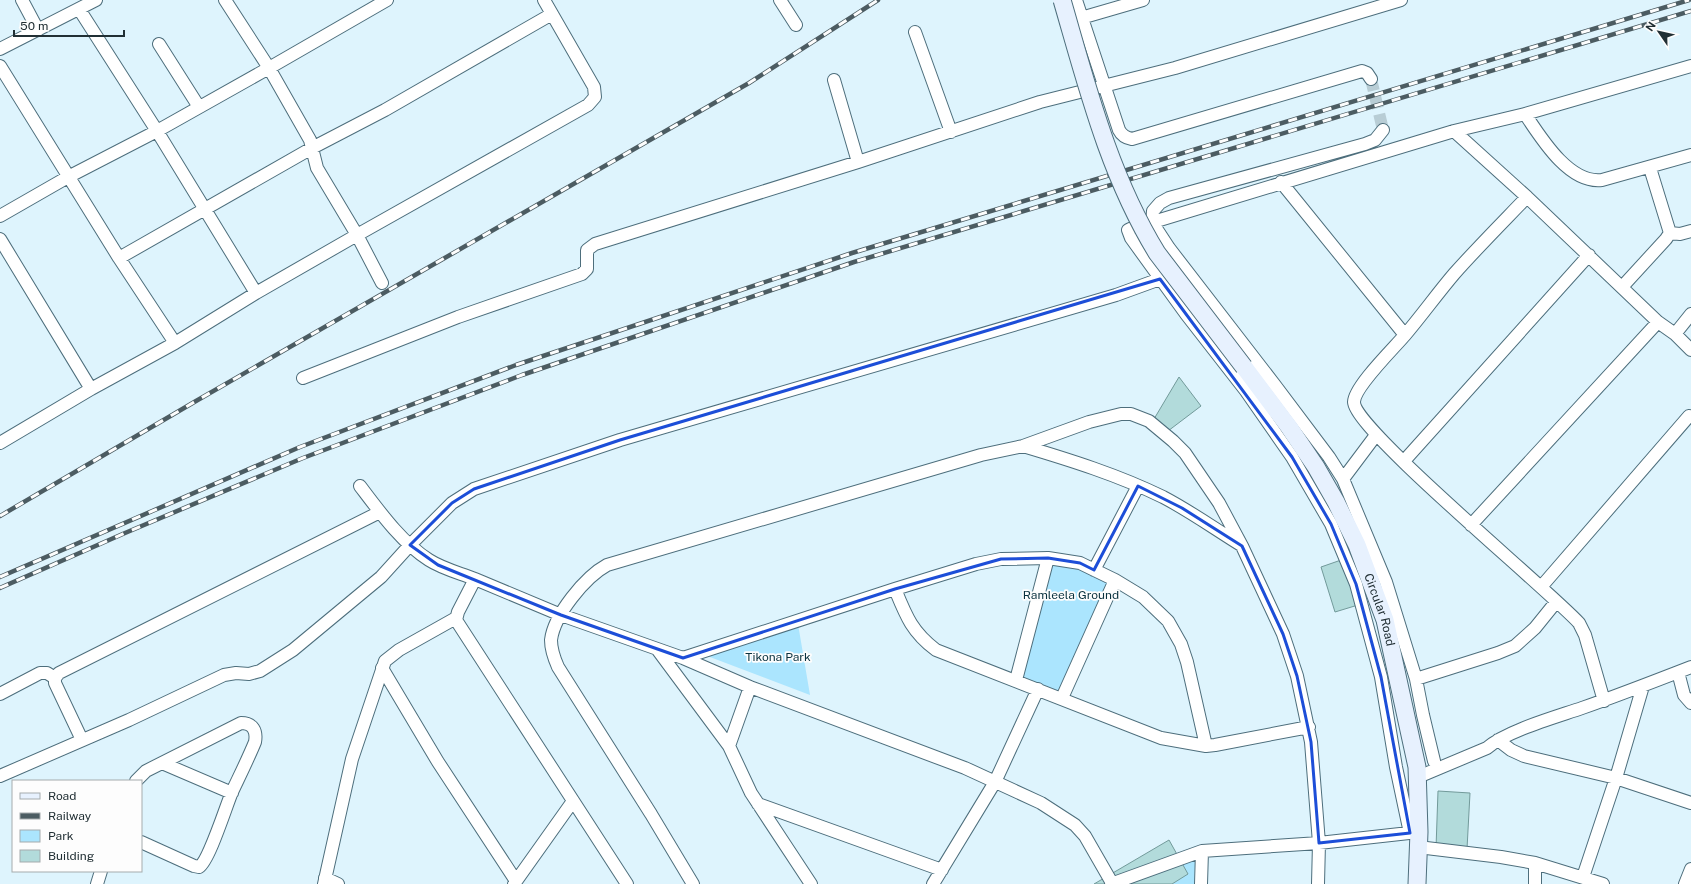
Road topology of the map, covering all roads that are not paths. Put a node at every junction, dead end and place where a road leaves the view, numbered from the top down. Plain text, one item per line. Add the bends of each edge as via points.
1 (22, 0) edge
2 (96, 0) edge
3 (225, 0) edge
4 (387, 0) edge
5 (544, 0) edge
6 (780, 0) edge
7 (1062, 0) edge
8 (1076, 0) edge
9 (1142, 0) edge
10 (1401, 0) edge
11 (79, 9) junction
12 (552, 14) junction
13 (1081, 18) junction
14 (796, 25) dead end
15 (38, 30) junction
16 (915, 32) dead end
17 (159, 44) dead end
18 (0, 49) edge
19 (0, 66) edge
20 (1691, 66) edge
21 (269, 68) junction
22 (1371, 79) dead end
23 (834, 80) dead end
24 (1104, 85) junction
25 (199, 107) junction
26 (1525, 114) junction
27 (1384, 130) dead end
28 (157, 131) junction
29 (1454, 131) junction
30 (951, 132) junction
31 (312, 148) junction
32 (1691, 155) edge
33 (858, 162) junction
34 (1650, 168) junction
35 (68, 177) junction
36 (1281, 182) junction
37 (1527, 197) junction
38 (204, 208) junction
39 (0, 216) edge
40 (1152, 222) junction
41 (1691, 231) edge
42 (1670, 233) junction
43 (357, 235) junction
44 (0, 239) edge
45 (1589, 255) junction
46 (119, 258) junction
47 (1160, 280) junction
48 (382, 283) dead end
49 (1622, 287) junction
50 (256, 293) junction
51 (1691, 314) edge
52 (1658, 322) junction
53 (1675, 334) junction
54 (1405, 335) junction
55 (174, 343) junction
56 (1691, 350) edge
57 (303, 378) dead end
58 (91, 389) junction
59 (1689, 416) dead end
60 (1376, 435) junction
61 (0, 443) edge
62 (1023, 446) junction
63 (1404, 461) junction
64 (1343, 479) junction
65 (360, 486) dead end
66 (1138, 486) junction
67 (380, 512) junction
68 (1471, 525) junction
69 (410, 545) junction
70 (1242, 546) junction
71 (1048, 558) junction
72 (1094, 570) junction
73 (475, 579) junction
74 (1115, 580) junction
75 (1541, 587) junction
76 (895, 589) junction
77 (1556, 602) junction
78 (561, 615) junction
79 (456, 618) junction
80 (657, 649) junction
81 (683, 658) junction
82 (1691, 667) edge
83 (382, 668) junction
84 (1678, 672) junction
85 (55, 678) junction
86 (1416, 679) junction
87 (1016, 680) junction
88 (1643, 686) junction
89 (750, 687) junction
90 (1038, 689) junction
91 (0, 694) edge
92 (1062, 698) junction
93 (1604, 700) junction
94 (1691, 703) edge
95 (1309, 727) junction
96 (82, 740) junction
97 (1497, 740) junction
98 (729, 746) junction
99 (1206, 746) junction
100 (1434, 761) junction
101 (162, 763) junction
102 (1417, 765) junction
103 (0, 776) edge
104 (1616, 778) junction
105 (137, 780) edge
106 (995, 782) junction
107 (232, 793) junction
108 (573, 801) junction
109 (1691, 803) edge
110 (758, 804) junction
111 (1416, 837) junction
112 (142, 842) edge
113 (1319, 843) junction
114 (1202, 851) junction
115 (1535, 863) junction
116 (1691, 869) edge
117 (942, 870) junction
118 (102, 872) edge
119 (1583, 878) junction
120 (325, 881) edge
121 (515, 882) edge
122 (97, 884) edge
123 (338, 884) edge
124 (627, 884) edge
125 (693, 884) edge
126 (811, 884) edge
127 (933, 884) edge
128 (1112, 884) edge
129 (1201, 884) edge
130 (1318, 884) edge
131 (1417, 884) edge
132 (1534, 884) edge
133 (1603, 884) edge
134 (1685, 884) edge

1 - 15 street
2 - 11 street
3 - 21 street
4 - 21 street
5 - 12 street
6 - 14 street
7 - 102 main road, Circular Road, bridge via 1109,156 1144,233 1156,253 1289,427 1316,467 1357,545 1385,620
8 - 13 street
9 - 13 street
10 - 24 street via 1174,68
11 - 15 street
11 - 28 street
12 - 31 street via 385,110
12 - 43 street via 594,87 595,97 592,101 576,113
13 - 24 street
15 - 18 street
16 - 30 street
17 - 25 street
19 - 35 street
20 - 26 street
21 - 25 street
21 - 31 street via 310,140
22 - 24 street via 1362,71 1132,139 1123,136 1119,130
23 - 33 street
24 - 30 street via 1040,102
25 - 28 street
26 - 29 street
26 - 34 street via 1548,146 1582,178 1602,180
27 - 40 street via 1375,140 1365,144 1169,198 1153,211
28 - 35 street
28 - 38 street
29 - 36 street
29 - 37 street
30 - 33 street
31 - 38 street
31 - 43 street via 317,168
32 - 34 street
33 - 57 street via 595,244 587,250 587,269 582,274 458,317
34 - 42 street
35 - 39 street
35 - 46 street
36 - 40 street
36 - 54 street
37 - 45 street
37 - 54 street via 1454,275
38 - 46 street
38 - 50 street
40 - 47 street via 1130,228 1128,234
40 - 64 street
41 - 42 street
42 - 49 street
43 - 48 street
43 - 50 street
44 - 58 street
45 - 49 street
45 - 63 street
46 - 55 street
47 - 69 street via 620,440 499,480 460,497
47 - 111 street via 1246,391 1292,457 1330,524 1356,584 1381,677 1396,767
49 - 52 street
50 - 55 street
51 - 53 street
52 - 53 street
52 - 68 street
53 - 56 street
54 - 60 street via 1362,384 1355,396 1355,407
55 - 58 street
58 - 61 street
59 - 75 street
60 - 63 street
60 - 64 street
62 - 66 street via 1100,470
62 - 70 street via 1108,417 1131,414 1140,417 1157,427 1185,453 1219,503
62 - 78 street via 981,455 607,565 582,584
63 - 68 street
64 - 86 street via 1386,582
65 - 67 street
66 - 70 street via 1182,508
66 - 72 street
67 - 69 street
67 - 85 street via 59,673
68 - 75 street
69 - 73 street via 438,565
69 - 96 street via 361,595 307,640 268,666 252,674 224,675
70 - 95 street via 1283,634 1297,676
71 - 72 street via 1080,563
71 - 76 street via 1001,559 976,564
71 - 87 street
72 - 74 street
73 - 78 street
73 - 79 street
74 - 92 street
74 - 99 street via 1144,597 1174,630 1187,662
75 - 77 street
76 - 81 street
76 - 87 street via 909,622 924,642 936,650
77 - 86 street via 1529,635 1515,646
77 - 93 street via 1572,615 1582,628
78 - 80 street
78 - 125 street via 551,640 552,654
79 - 83 street via 399,650 386,660
79 - 108 street
80 - 81 street
80 - 98 street
81 - 89 street
82 - 84 street
83 - 120 street via 352,759
83 - 121 street via 438,762
84 - 88 street
84 - 94 street via 1684,695
85 - 91 street via 47,673 40,673
85 - 96 street
86 - 100 street
87 - 90 street
88 - 93 street
88 - 104 street
89 - 98 street
89 - 106 street via 958,765
90 - 92 street
90 - 106 street
92 - 99 street via 1160,738
93 - 97 street
95 - 99 street
95 - 113 street
96 - 103 street
97 - 100 street via 1485,740
97 - 102 street via 1487,748
97 - 104 street via 1524,756
98 - 110 street
100 - 102 street
101 - 105 street via 146,770
101 - 107 street
101 - 107 street via 241,723 248,723 256,735 255,742
102 - 111 main road, Circular Road
104 - 109 street
104 - 119 street
106 - 117 street
106 - 128 street via 1041,803 1075,825 1085,836
107 - 112 street via 208,854 200,867
108 - 121 street
108 - 124 street
110 - 117 street
110 - 126 street
111 - 113 street
111 - 115 street
111 - 131 main road, Circular Road
113 - 114 street
113 - 130 street
114 - 128 street
114 - 129 street
115 - 119 street
115 - 132 street
116 - 134 street
117 - 127 street
118 - 122 street
119 - 133 street
120 - 123 street

